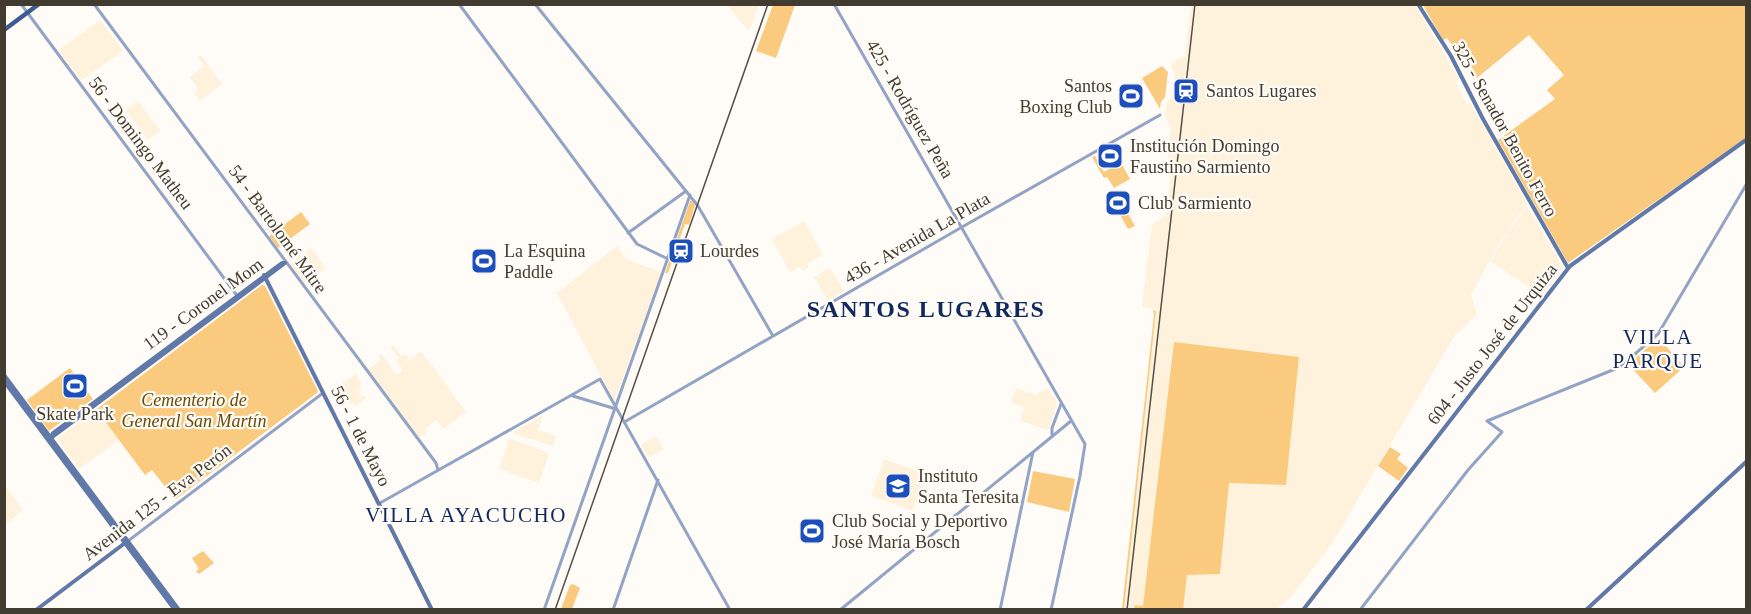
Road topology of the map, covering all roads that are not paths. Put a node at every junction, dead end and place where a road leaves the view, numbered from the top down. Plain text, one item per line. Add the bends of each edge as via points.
1 (21, 4) edge
2 (39, 4) edge
3 (94, 4) edge
4 (459, 4) edge
5 (535, 4) edge
6 (834, 4) edge
7 (1418, 4) edge
8 (28, 13) junction
9 (4, 30) edge
10 (1160, 115) dead end
11 (1746, 140) edge
12 (1746, 185) edge
13 (686, 191) junction
14 (690, 195) junction
15 (962, 227) junction
16 (628, 233) junction
17 (668, 259) junction
18 (285, 263) junction
19 (1568, 268) junction
20 (265, 277) junction
21 (238, 296) junction
22 (773, 336) junction
23 (4, 375) edge
24 (4, 381) edge
25 (323, 393) junction
26 (572, 396) junction
27 (1061, 404) junction
28 (616, 409) junction
29 (626, 421) junction
30 (1071, 421) junction
31 (1052, 435) junction
32 (51, 438) junction
33 (1033, 452) junction
34 (1746, 462) edge
35 (438, 471) junction
36 (658, 480) junction
37 (380, 503) junction
38 (127, 542) junction
39 (36, 609) edge
40 (175, 609) edge
41 (180, 609) edge
42 (432, 609) edge
43 (543, 609) edge
44 (613, 609) edge
45 (730, 609) edge
46 (840, 609) edge
47 (1000, 609) edge
48 (1051, 609) edge
49 (1303, 609) edge
50 (1360, 609) edge
51 (1586, 609) edge

1 - 8 street, 56 - Domingo Matheu
2 - 8 main road
3 - 18 street, 54 - Bartolomé Mitre
4 - 16 street
5 - 13 street
6 - 15 street, 425 - Rodríguez Peña
7 - 19 main road, 325 - Senador Benito Ferro
8 - 9 main road
8 - 21 street, 56 - Domingo Matheu
10 - 15 street, 436 - Avenida La Plata
11 - 19 main road, 604 - Justo José de Urquiza
12 - 50 street via 1653,340 1620,367 1487,421 1502,432
13 - 14 street
13 - 16 street
14 - 17 street
14 - 22 street
15 - 22 street, 436 - Avenida La Plata
15 - 27 street, 425 - Rodríguez Peña
16 - 17 street via 638,245
17 - 28 street
18 - 20 main road, 119 - Coronel Mom
18 - 35 street, 54 - Bartolomé Mitre via 430,455
19 - 49 main road, 604 - Justo José de Urquiza
20 - 21 main road, 119 - Coronel Mom
20 - 25 main road, 56 - 1 de Mayo
21 - 32 main road, 119 - Coronel Mom
22 - 29 street, 436 - Avenida La Plata
23 - 32 main road
24 - 38 main road
25 - 37 main road, 56 - 1 de Mayo
25 - 38 street, Avenida 125 - Eva Perón
26 - 28 street
26 - 28 street via 600,379
26 - 35 street
27 - 30 street, 425 - Rodríguez Peña
27 - 31 street
28 - 29 street
28 - 43 street
29 - 36 street
30 - 31 street
30 - 48 street, 425 - Rodríguez Peña via 1085,447
31 - 33 street
32 - 38 main road
33 - 46 street
33 - 47 street
34 - 51 main road
35 - 37 street
36 - 44 street
36 - 45 street
37 - 42 main road, 56 - 1 de Mayo
38 - 39 main road, Avenida 125 - Eva Perón
38 - 40 main road
38 - 41 main road

